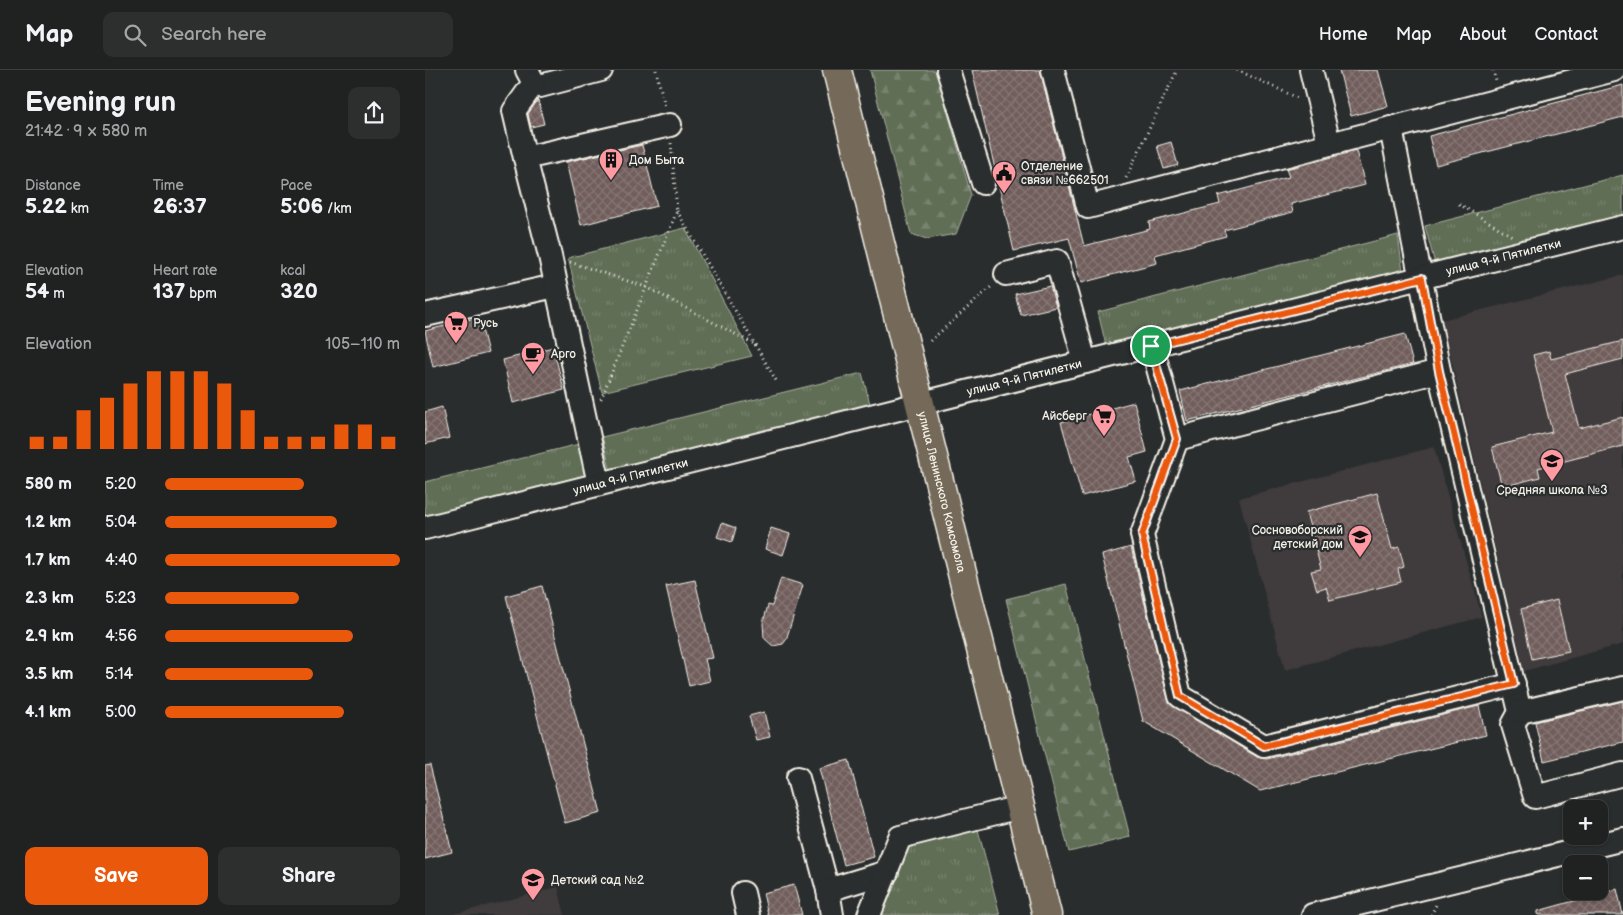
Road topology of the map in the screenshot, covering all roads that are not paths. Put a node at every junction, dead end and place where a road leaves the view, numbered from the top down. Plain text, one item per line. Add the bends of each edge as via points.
1 (601, 70) edge
2 (837, 70) edge
3 (949, 70) edge
4 (1053, 70) edge
5 (1311, 70) edge
6 (1614, 70) edge
7 (530, 76) edge
8 (670, 125) road end
9 (1391, 128) junction
10 (1329, 143) junction
11 (525, 158) junction
12 (983, 183) dead end
13 (1623, 227) edge
14 (1006, 274) road end
15 (1422, 278) junction
16 (555, 286) junction
17 (425, 315) edge
18 (1151, 346) junction
19 (1085, 362) junction
20 (1439, 371) junction
21 (920, 404) junction
22 (1177, 439) junction
23 (599, 484) junction
24 (425, 528) edge
25 (1514, 684) junction
26 (1623, 688) edge
27 (1520, 712) junction
28 (1623, 774) edge
29 (798, 778) dead end
30 (1020, 806) junction
31 (1623, 839) edge
32 (887, 872) junction
33 (827, 890) junction
34 (743, 893) dead end
35 (748, 915) edge
36 (832, 915) edge
37 (869, 915) edge
38 (1047, 915) edge
39 (1313, 915) edge

1 - 7 street via 540,86
2 - 21 main road, улица Ленинского Комсомола
3 - 12 street
4 - 10 street via 1088,207
5 - 10 street
6 - 9 street
7 - 11 street via 514,111
8 - 11 street
9 - 10 street
9 - 15 street
11 - 16 street
13 - 15 street, улица 9-й Пятилетки
14 - 19 street via 1057,261
15 - 18 street, улица 9-й Пятилетки
15 - 20 street
16 - 17 street
16 - 23 street
18 - 19 street, улица 9-й Пятилетки
18 - 22 street
19 - 21 street, улица 9-й Пятилетки
20 - 22 street
20 - 25 street
21 - 23 street, улица 9-й Пятилетки
21 - 30 main road, улица Ленинского Комсомола
22 - 25 street via 1142,535 1180,696 1264,746
23 - 24 street, улица 9-й Пятилетки
25 - 27 street
26 - 27 street
27 - 28 street via 1513,725 1535,797
29 - 33 street
30 - 32 street via 900,837
30 - 38 main road, улица Ленинского Комсомола
31 - 39 street
32 - 33 street
32 - 37 street
33 - 36 street
34 - 35 street

